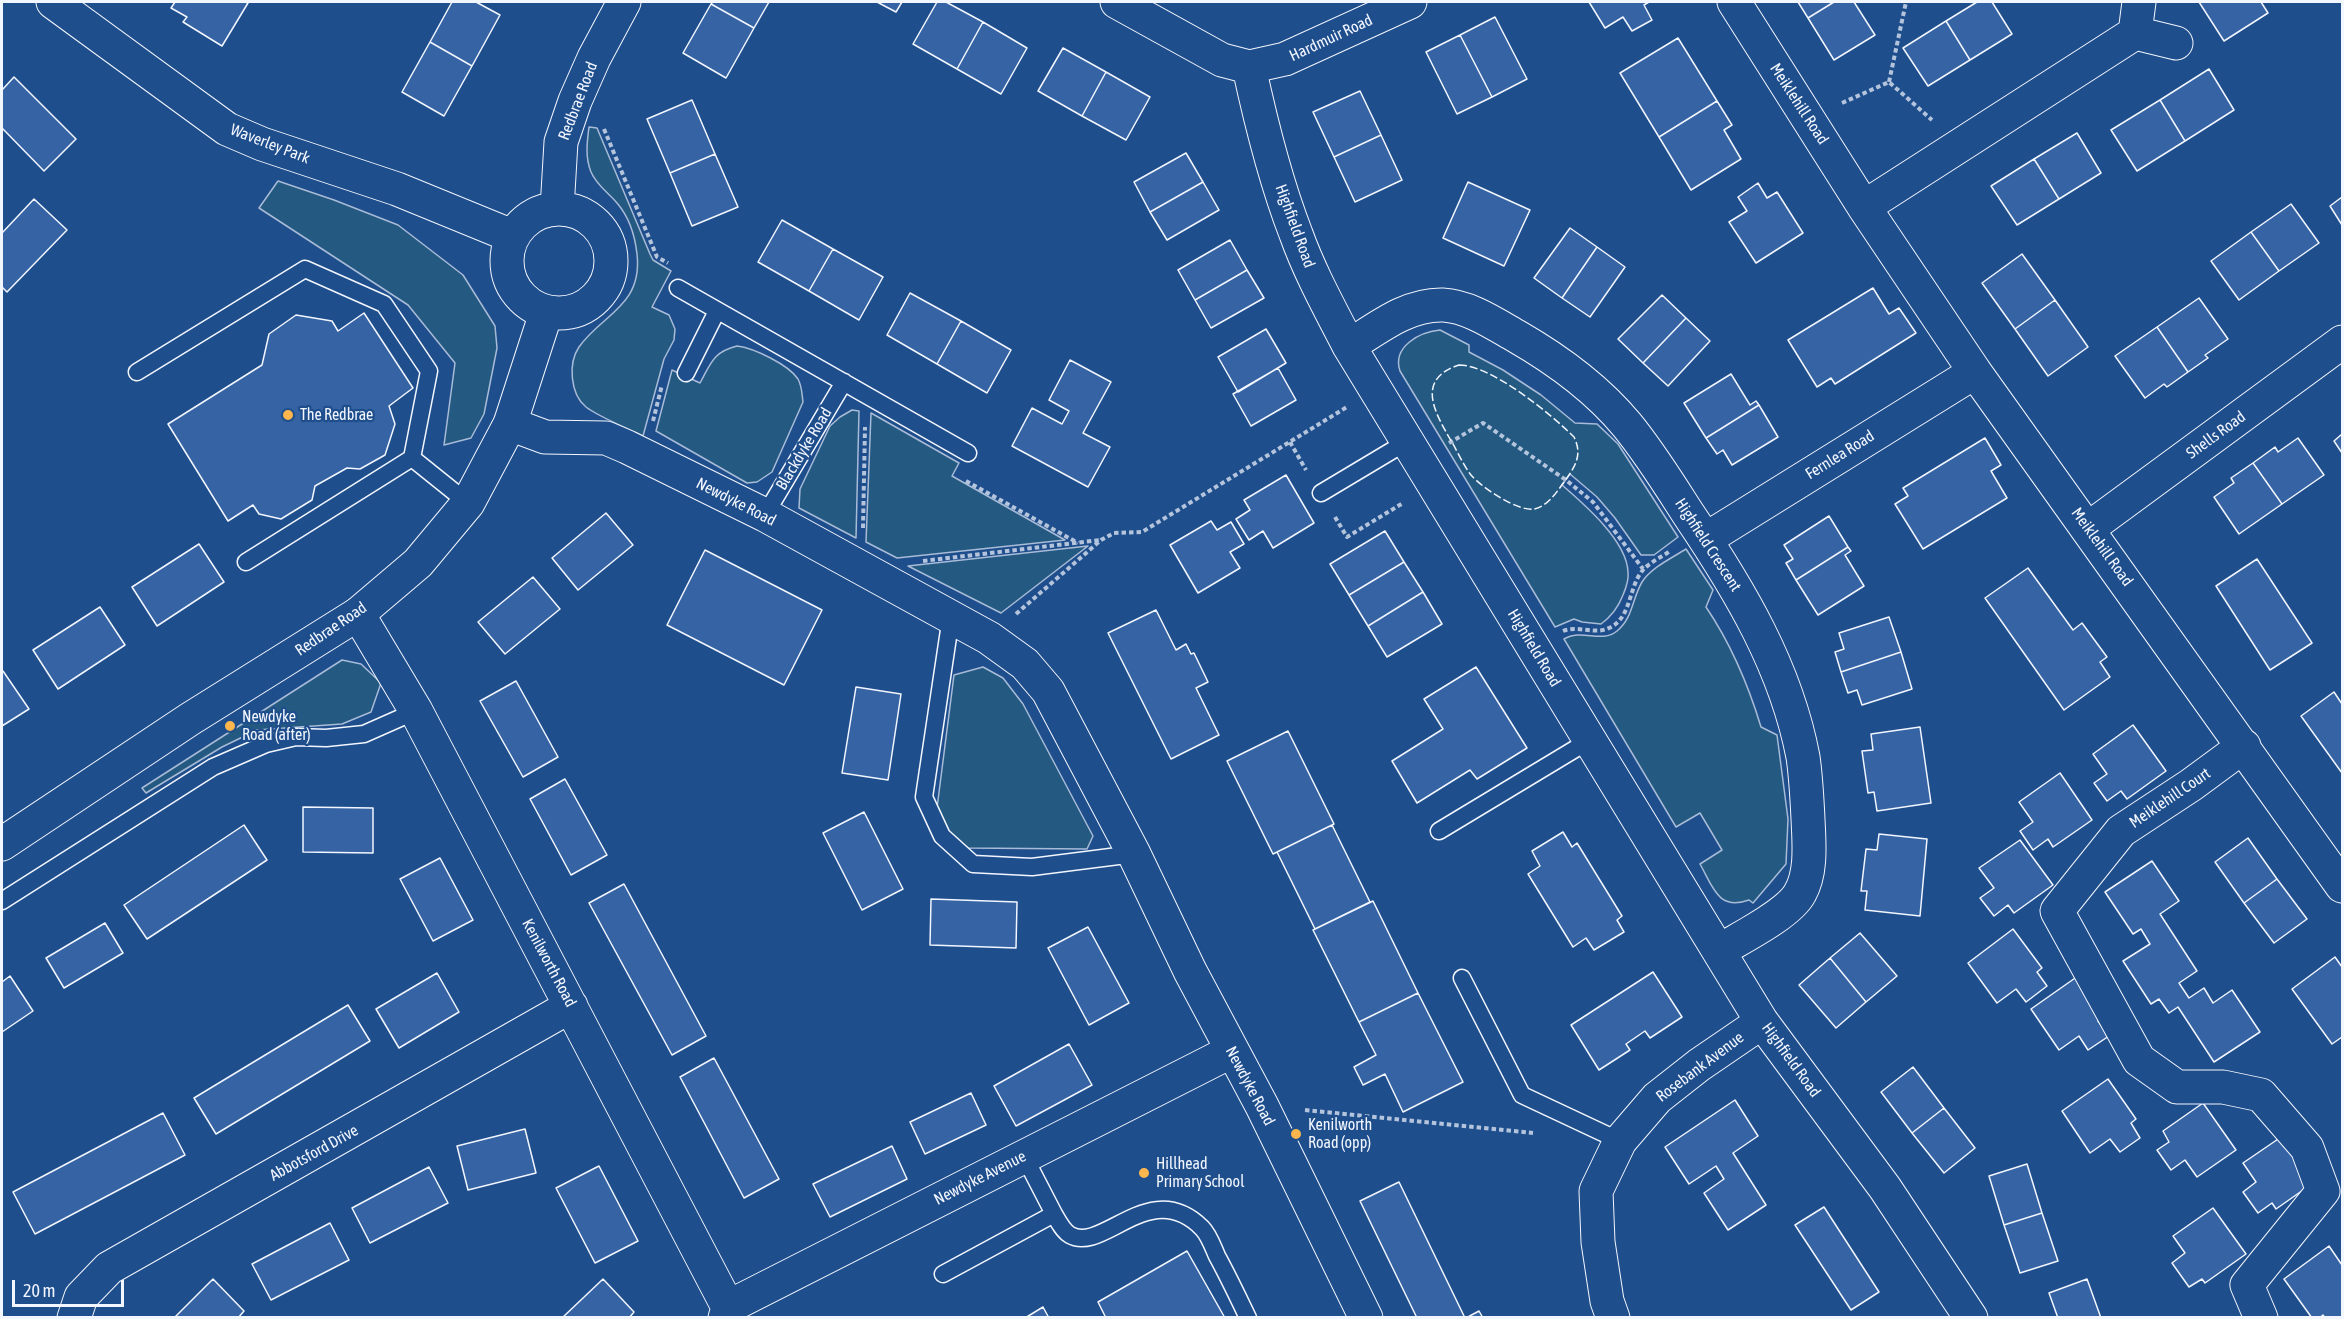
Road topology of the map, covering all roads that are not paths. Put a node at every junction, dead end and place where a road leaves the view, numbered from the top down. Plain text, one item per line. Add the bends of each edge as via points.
1 (53, 2) edge
2 (624, 2) edge
3 (1117, 2) edge
4 (1410, 2) edge
5 (1734, 2) edge
6 (2139, 2) edge
7 (2135, 33) junction
8 (2176, 43) dead end
9 (1249, 67) junction
10 (1864, 207) junction
11 (557, 208) junction
12 (512, 236) junction
13 (678, 288) dead end
14 (717, 311) junction
15 (546, 313) junction
16 (2343, 342) edge
17 (1349, 346) junction
18 (137, 372) dead end
19 (686, 372) dead end
20 (1975, 372) junction
21 (844, 382) junction
22 (510, 424) junction
23 (1414, 450) junction
24 (968, 453) road end
25 (412, 458) junction
26 (1321, 493) dead end
27 (468, 503) junction
28 (765, 515) junction
29 (2089, 528) junction
30 (1702, 535) junction
31 (246, 562) dead end
32 (358, 614) junction
33 (951, 617) junction
34 (416, 711) junction
35 (1590, 740) junction
36 (2244, 746) junction
37 (1439, 831) dead end
38 (2, 844) edge
39 (1134, 854) junction
40 (2343, 886) edge
41 (2, 902) edge
42 (1719, 951) junction
43 (1462, 978) dead end
44 (571, 1006) junction
45 (1762, 1022) junction
46 (1232, 1051) junction
47 (1620, 1141) junction
48 (1024, 1156) junction
49 (1054, 1214) junction
50 (943, 1274) dead end
51 (726, 1312) edge
52 (74, 1317) edge
53 (1248, 1317) edge
54 (1366, 1317) edge
55 (1613, 1317) edge
56 (1971, 1317) edge
57 (2261, 1317) edge

1 - 12 street, Waverley Park via 227,129 397,189
2 - 11 street, Redbrae Road via 594,58 561,142
3 - 9 street via 1222,60
4 - 9 street, Hardmuir Road via 1286,60
5 - 10 street, Meiklehill Road
6 - 7 street
7 - 8 street
7 - 10 street
9 - 17 street, Highfield Road via 1296,235
10 - 20 street, Meiklehill Road
11 - 12 street via 527,219
11 - 15 street via 576,210 593,220 612,253 611,272 604,289 590,303 573,311
12 - 15 street via 507,272 517,292
13 - 14 lane
14 - 19 lane
14 - 21 lane
15 - 22 street, Redbrae Road
16 - 29 street, Shells Road
17 - 23 street, Highfield Road
17 - 30 street, Highfield Crescent via 1420,306 1445,305 1488,320 1536,348 1598,396 1631,431
18 - 25 lane via 305,269 384,304 429,371
20 - 29 street, Meiklehill Road
20 - 30 street, Fernlea Road
21 - 24 lane
21 - 28 lane, Blackdyke Road
22 - 27 street, Redbrae Road
22 - 28 street, Newdyke Road via 545,437 606,438
23 - 26 lane
23 - 35 street, Highfield Road
25 - 27 lane
25 - 31 lane
27 - 32 street, Redbrae Road via 418,563
28 - 33 street, Newdyke Road
29 - 36 street, Meiklehill Road
30 - 42 street, Highfield Crescent via 1742,597 1788,701 1803,758 1809,843 1807,873 1799,895 1783,911
32 - 34 street, Kenilworth Road
32 - 38 street, Redbrae Road
33 - 39 street, Newdyke Road via 1025,664 1048,691
33 - 39 lane via 924,797 942,836 973,864 1032,867
34 - 41 lane via 364,734 296,737 266,744 213,767
34 - 44 street, Kenilworth Road
35 - 37 lane
35 - 42 street, Highfield Road
36 - 40 street, Meiklehill Road
36 - 57 street, Meiklehill Court via 2121,831 2056,911 2139,1060 2177,1087 2223,1086 2261,1095 2307,1148 2323,1191 2247,1286
39 - 46 street, Newdyke Road
42 - 45 street, Highfield Road
43 - 47 lane via 1522,1095
44 - 51 street, Kenilworth Road
44 - 52 street, Abbotsford Drive via 109,1268 81,1297
45 - 47 street, Rosebank Avenue via 1657,1098
45 - 56 street, Highfield Road via 1885,1188
46 - 48 street, Newdyke Avenue
46 - 54 street, Newdyke Road
47 - 55 street, Rosebank Avenue via 1596,1191 1598,1242
48 - 49 lane
48 - 51 street, Newdyke Avenue
49 - 50 lane
49 - 53 lane via 1070,1235 1080,1238 1090,1238 1138,1214 1155,1210 1182,1214 1204,1230

